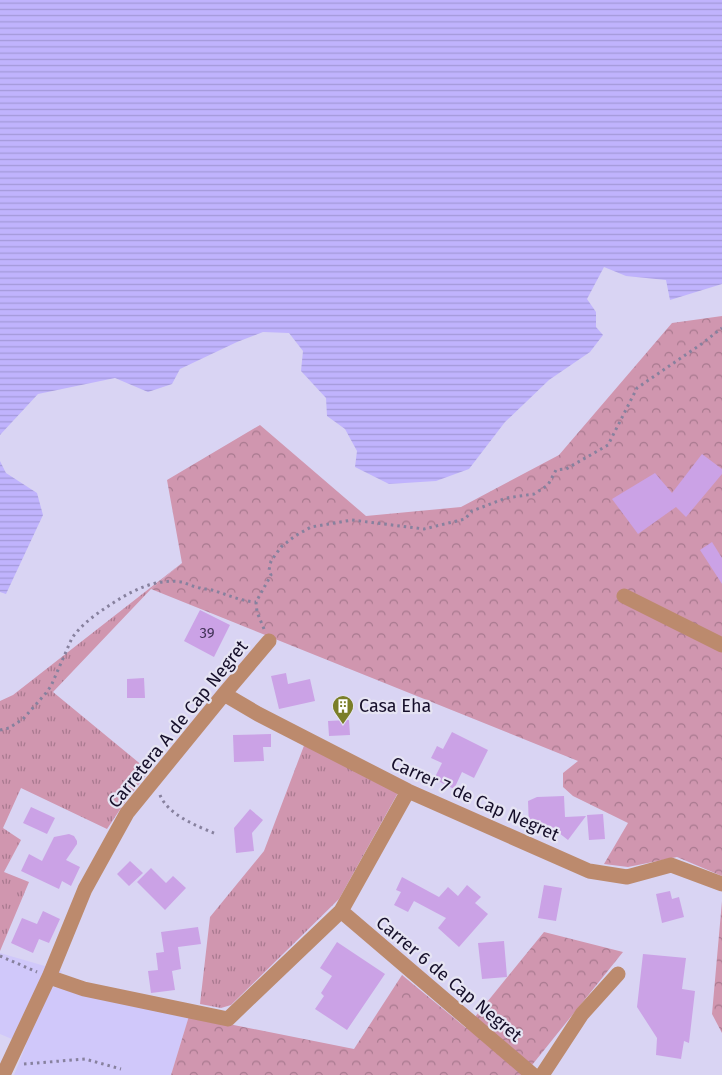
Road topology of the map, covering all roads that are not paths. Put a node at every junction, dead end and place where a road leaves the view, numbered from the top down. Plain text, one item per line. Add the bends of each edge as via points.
1 (624, 596) dead end
2 (269, 642) road end
3 (722, 645) edge
4 (224, 694) junction
5 (408, 791) junction
6 (722, 884) edge
7 (341, 911) junction
8 (618, 974) dead end
9 (49, 977) junction
10 (6, 1069) edge
11 (533, 1075) edge
12 (542, 1075) edge

1 - 3 street
2 - 4 street, Carretera A de Cap Negret
4 - 5 street, Carrer 7 de Cap Negret
4 - 9 street, Carretera A de Cap Negret via 127,813 85,889
5 - 6 street, Carrer 7 de Cap Negret via 589,871 627,877 671,865
5 - 7 street
7 - 9 street via 228,1020 84,989
7 - 11 street, Carrer 6 de Cap Negret
8 - 12 street via 582,1014
9 - 10 street, Carretera A de Cap Negret

